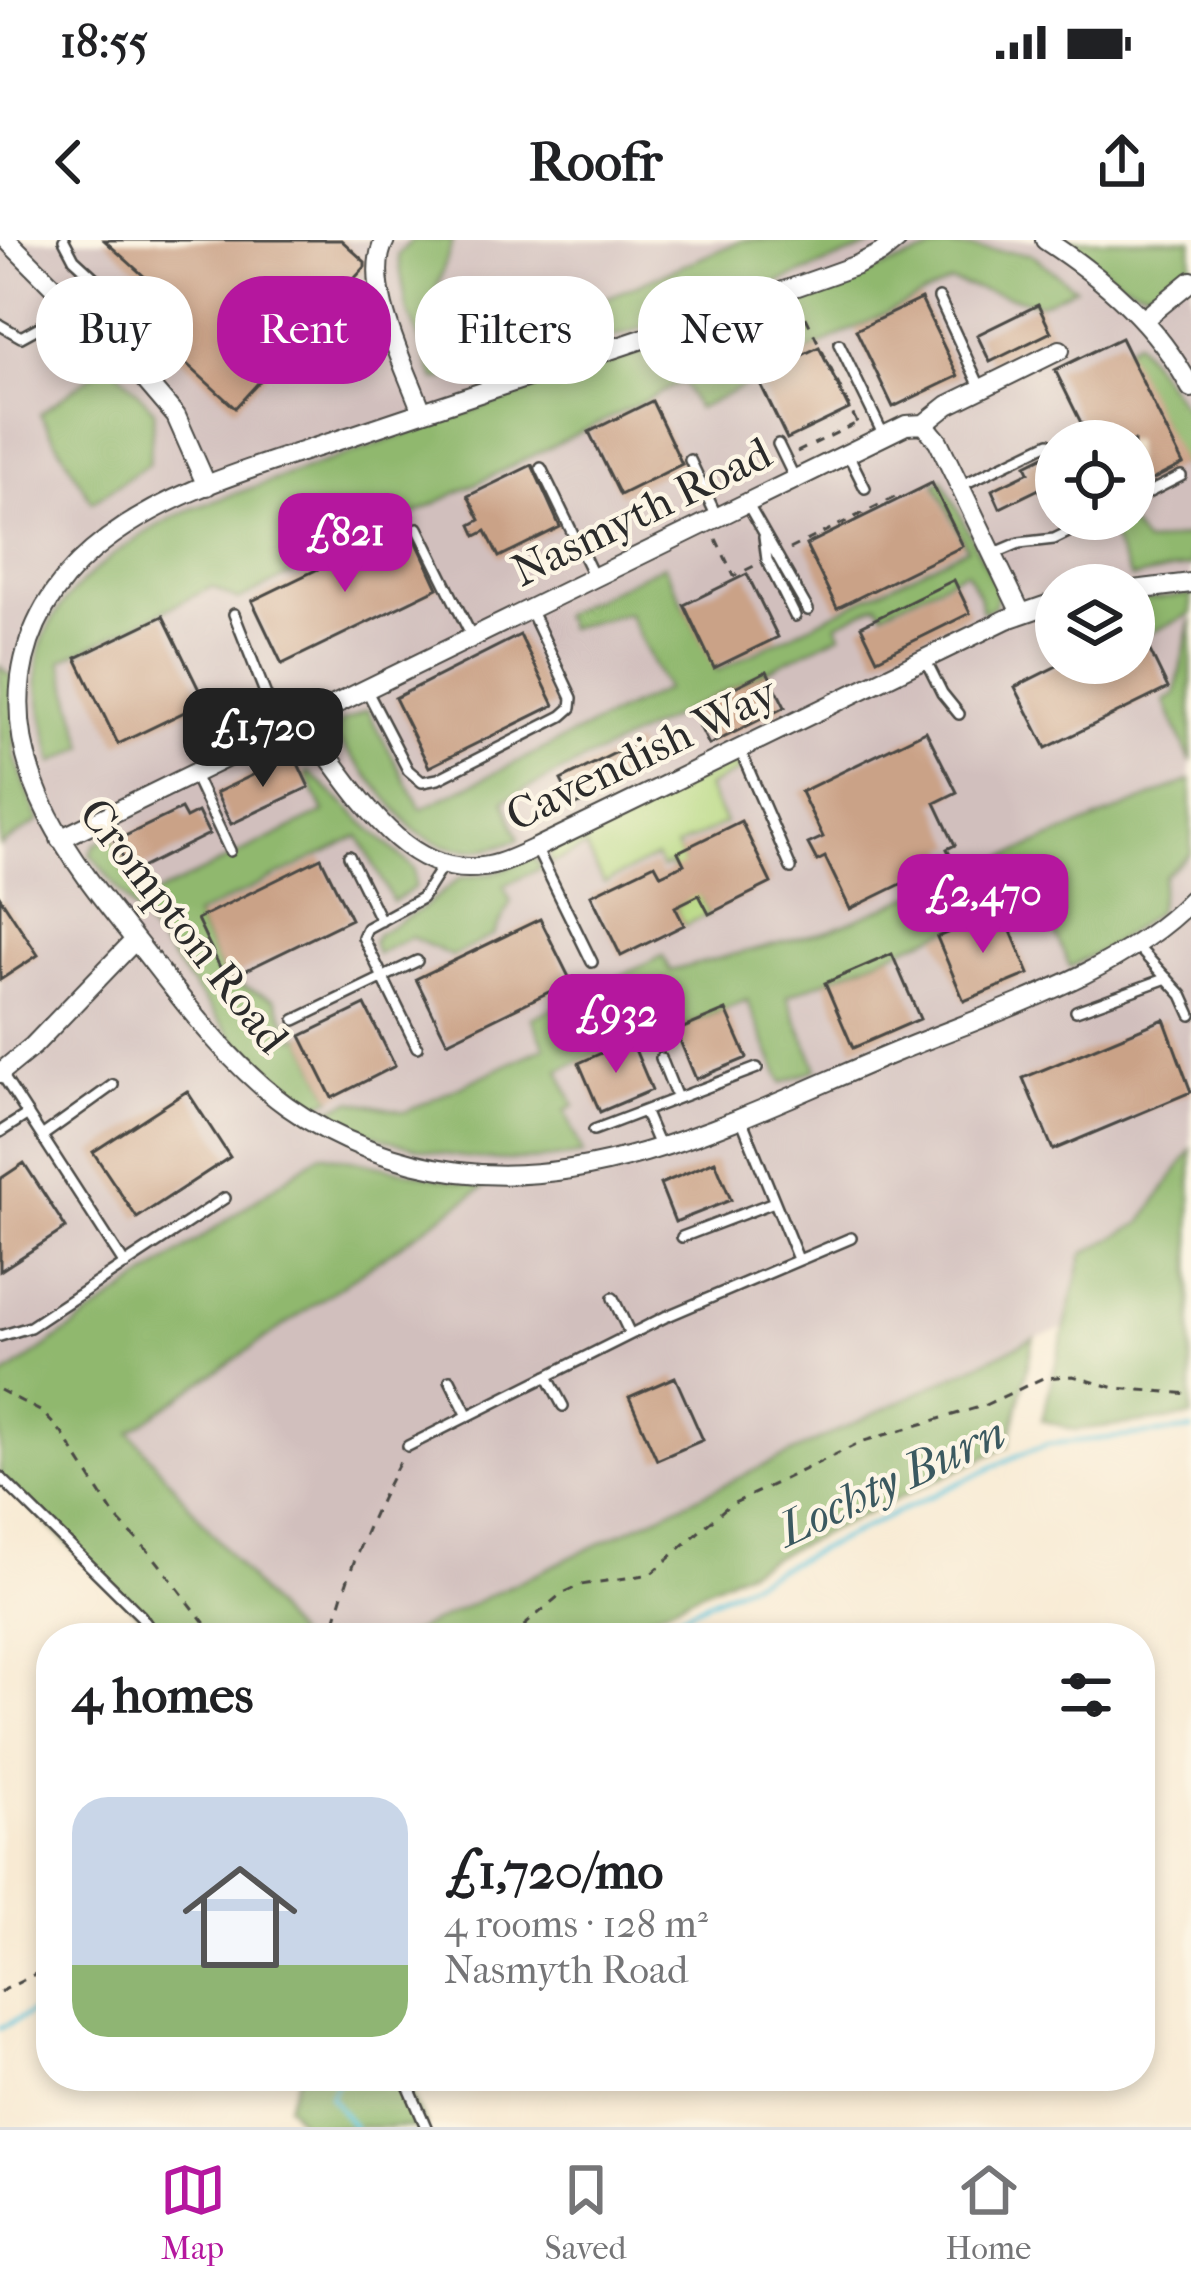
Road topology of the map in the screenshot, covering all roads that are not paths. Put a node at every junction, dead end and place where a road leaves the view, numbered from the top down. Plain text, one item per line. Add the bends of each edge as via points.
1 (7, 240) edge
2 (64, 240) edge
3 (385, 240) edge
4 (897, 240) edge
5 (1045, 240) edge
6 (43, 276) edge
7 (92, 276) edge
8 (1191, 281) edge
9 (938, 298) dead end
10 (1143, 320) junction
11 (0, 325) edge
12 (36, 329) edge
13 (839, 344) dead end
14 (1060, 350) dead end
15 (146, 384) edge
16 (1191, 388) edge
17 (981, 389) junction
18 (422, 412) junction
19 (924, 424) junction
20 (884, 436) junction
21 (778, 443) dead end
22 (1035, 450) edge
23 (848, 454) junction
24 (690, 460) dead end
25 (541, 468) dead end
26 (1181, 476) dead end
27 (795, 479) junction
28 (207, 486) junction
29 (960, 486) junction
30 (866, 488) dead end
31 (1155, 489) edge
32 (747, 503) junction
33 (716, 527) junction
34 (418, 528) dead end
35 (764, 537) junction
36 (1044, 540) edge
37 (993, 554) junction
38 (594, 578) junction
39 (1191, 583) edge
40 (1155, 587) edge
41 (530, 609) junction
42 (1035, 609) edge
43 (808, 610) dead end
44 (1021, 613) junction
45 (234, 614) dead end
46 (795, 616) dead end
47 (472, 637) junction
48 (925, 659) junction
49 (366, 689) junction
50 (959, 714) dead end
51 (301, 721) junction
52 (280, 731) junction
53 (740, 750) junction
54 (195, 772) junction
55 (60, 838) junction
56 (536, 848) junction
57 (230, 851) dead end
58 (349, 856) dead end
59 (442, 865) junction
60 (791, 868) dead end
61 (1191, 900) edge
62 (381, 921) junction
63 (135, 940) junction
64 (1136, 945) junction
65 (417, 961) dead end
66 (592, 962) dead end
67 (382, 978) junction
68 (1166, 978) junction
69 (1076, 1012) dead end
70 (1191, 1015) edge
71 (295, 1021) dead end
72 (416, 1047) dead end
73 (661, 1058) dead end
74 (757, 1068) dead end
75 (0, 1073) edge
76 (113, 1084) dead end
77 (677, 1098) junction
78 (644, 1111) junction
79 (28, 1114) junction
80 (740, 1116) junction
81 (594, 1130) dead end
82 (0, 1132) edge
83 (42, 1136) junction
84 (659, 1146) junction
85 (225, 1198) dead end
86 (774, 1202) junction
87 (682, 1237) dead end
88 (850, 1238) dead end
89 (797, 1259) junction
90 (125, 1265) junction
91 (613, 1298) dead end
92 (630, 1334) junction
93 (0, 1336) edge
94 (547, 1376) junction
95 (450, 1380) dead end
96 (562, 1406) dead end
97 (468, 1416) junction
98 (408, 1446) road end
99 (0, 1477) edge
100 (146, 1623) edge
101 (410, 2091) edge
102 (426, 2127) edge

1 - 6 street
2 - 7 lane
3 - 18 street via 377,255 379,294
4 - 18 street, Crompton Road via 793,288
5 - 10 street
8 - 10 street
9 - 17 lane
10 - 16 street
11 - 12 lane via 21,337
13 - 20 lane
14 - 17 street, Nasmyth Road
15 - 28 street via 176,416
17 - 19 street, Nasmyth Road
18 - 28 street, Crompton Road
19 - 20 street, Nasmyth Road
19 - 29 street
20 - 23 street, Nasmyth Road
21 - 27 lane
22 - 29 lane
23 - 27 street, Nasmyth Road
23 - 30 lane
24 - 33 lane
25 - 38 lane
26 - 31 lane
27 - 32 street, Nasmyth Road
28 - 55 street, Crompton Road via 89,553 32,631 20,728 34,788
29 - 37 street
32 - 33 street, Nasmyth Road
32 - 35 lane
33 - 38 street, Nasmyth Road
34 - 47 lane
35 - 43 lane
35 - 46 lane
36 - 37 lane
37 - 44 street
38 - 41 street, Nasmyth Road
39 - 40 street
41 - 47 street, Nasmyth Road
41 - 49 lane via 571,708 438,779 412,775
42 - 44 street, Cavendish Way
44 - 48 street, Cavendish Way
45 - 52 lane
47 - 49 street, Nasmyth Road
48 - 50 lane
48 - 53 street, Cavendish Way
49 - 51 street, Nasmyth Road
51 - 52 street, Nasmyth Road
51 - 59 street via 397,839
52 - 54 street, Nasmyth Road
53 - 56 street, Cavendish Way
53 - 60 lane
54 - 55 street, Nasmyth Road
54 - 57 lane
55 - 63 street, Crompton Road
56 - 59 street, Cavendish Way via 480,868
56 - 66 lane
58 - 62 lane
59 - 62 lane via 422,898
61 - 64 street, Crompton Road
62 - 67 lane via 363,941
63 - 75 street
63 - 84 street, Crompton Road via 250,1075 306,1118 361,1146 452,1172 517,1176 584,1168
64 - 68 lane
64 - 80 street, Crompton Road
65 - 67 lane
67 - 71 lane
67 - 72 lane
68 - 69 lane
68 - 70 lane
73 - 77 lane
74 - 77 lane
75 - 79 lane
76 - 83 lane
77 - 78 lane
78 - 81 lane
78 - 84 lane
79 - 82 lane
79 - 83 lane
80 - 84 street, Crompton Road
80 - 86 lane
83 - 90 lane
85 - 90 lane
86 - 87 lane
86 - 89 lane
88 - 89 lane
89 - 92 lane
90 - 93 lane via 30,1327
91 - 92 lane
92 - 94 lane
94 - 96 lane
94 - 97 lane
95 - 97 lane
97 - 98 lane
99 - 100 lane
101 - 102 lane

